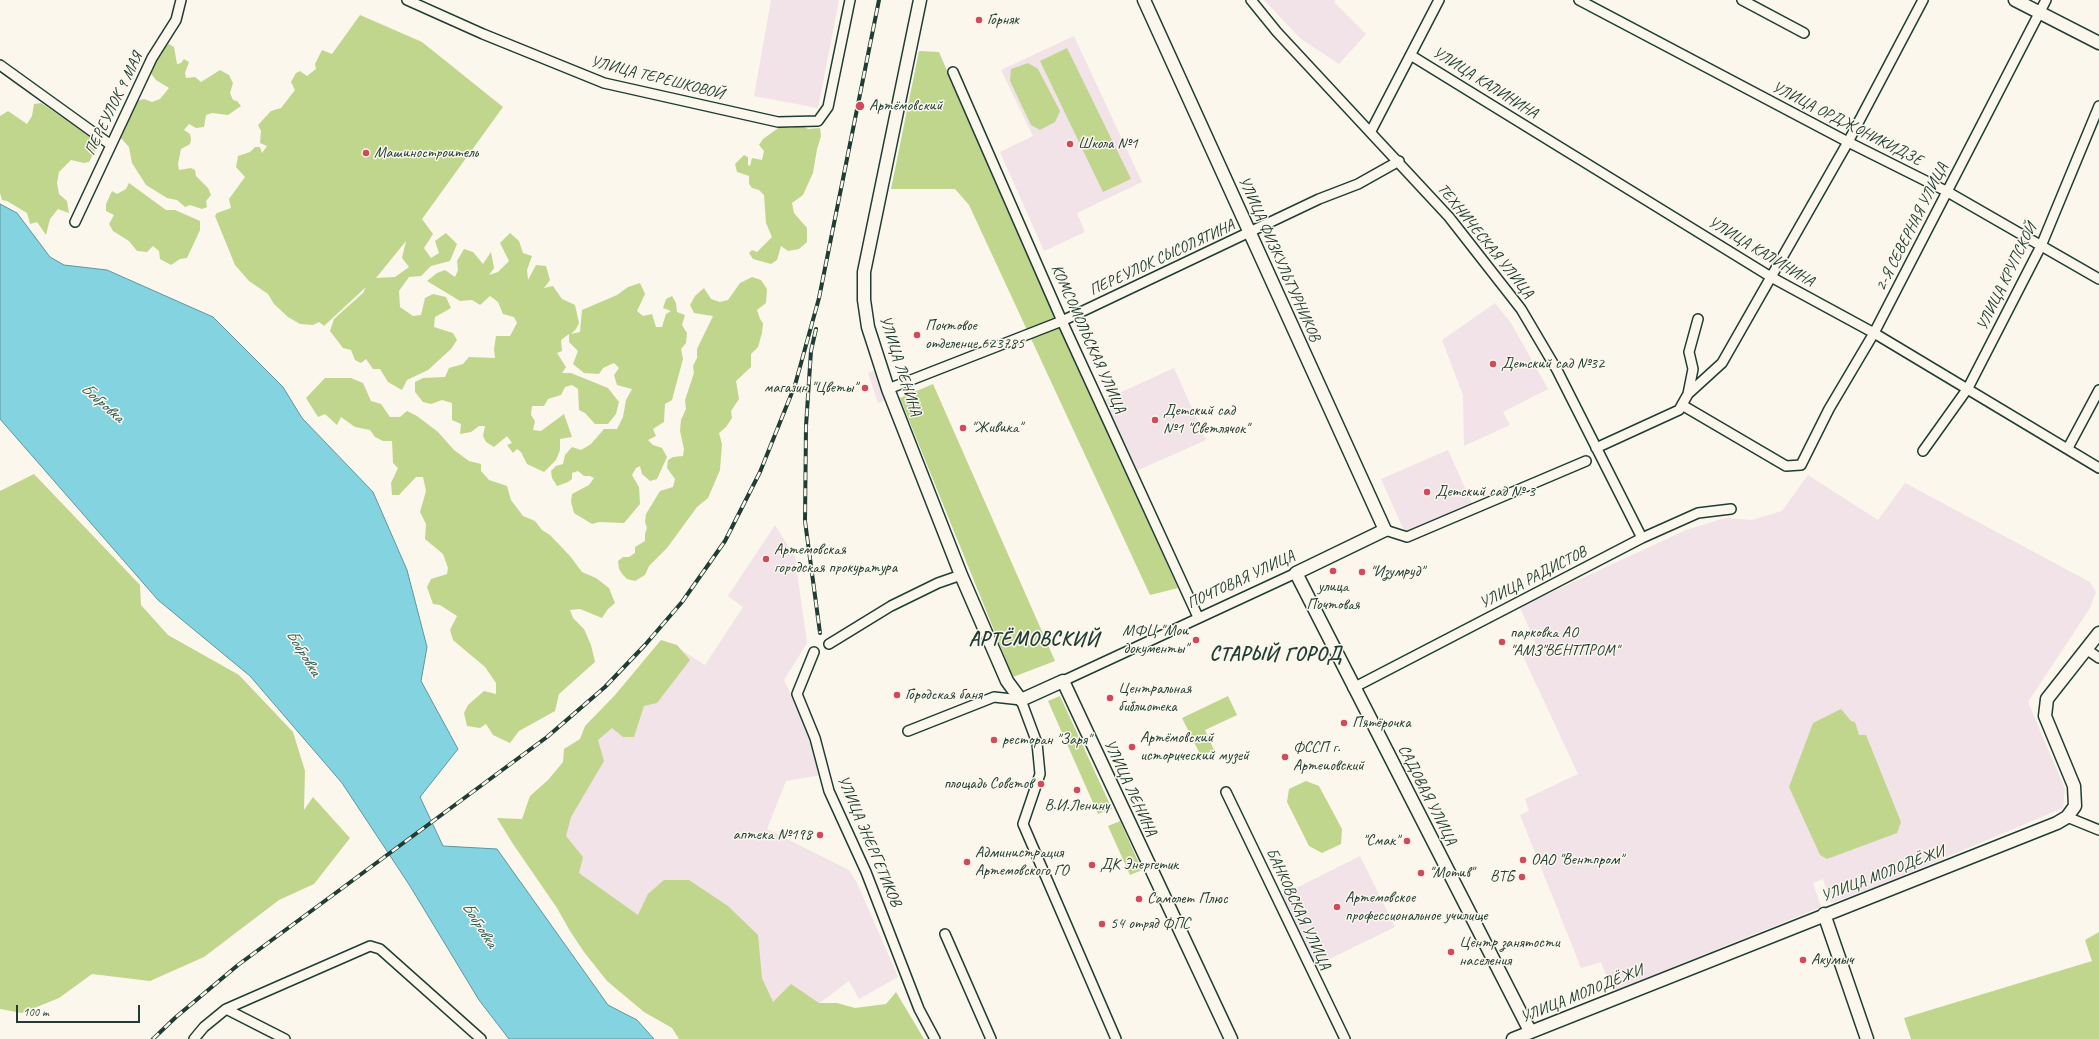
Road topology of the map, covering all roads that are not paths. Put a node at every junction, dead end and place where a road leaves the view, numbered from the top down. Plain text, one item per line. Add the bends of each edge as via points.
1 (181, 0) edge
2 (407, 0) edge
3 (850, 0) edge
4 (920, 0) edge
5 (1144, 0) edge
6 (1251, 0) edge
7 (1440, 0) edge
8 (1579, 0) edge
9 (1742, 0) edge
10 (1923, 0) edge
11 (2015, 0) edge
12 (2046, 0) edge
13 (2040, 12) junction
14 (1804, 33) dead end
15 (2099, 43) edge
16 (1412, 56) junction
17 (0, 65) edge
18 (953, 72) dead end
19 (2099, 106) edge
20 (1371, 131) junction
21 (1848, 142) junction
22 (111, 145) junction
23 (1398, 161) junction
24 (1946, 192) junction
25 (75, 222) dead end
26 (1249, 233) junction
27 (2041, 246) junction
28 (1771, 277) junction
29 (2099, 279) edge
30 (1698, 319) dead end
31 (1062, 321) junction
32 (1874, 333) junction
33 (1968, 388) junction
34 (888, 389) junction
35 (2099, 390) edge
36 (1688, 394) junction
37 (1682, 405) junction
38 (1596, 448) junction
39 (2068, 448) junction
40 (1923, 451) dead end
41 (1586, 461) dead end
42 (2099, 468) edge
43 (1731, 509) dead end
44 (1385, 530) junction
45 (1642, 538) junction
46 (1296, 573) junction
47 (961, 575) junction
48 (1198, 618) junction
49 (2099, 633) edge
50 (829, 644) dead end
51 (2086, 649) junction
52 (814, 652) dead end
53 (2099, 658) edge
54 (1063, 680) junction
55 (1353, 688) junction
56 (1020, 700) junction
57 (908, 731) dead end
58 (1226, 792) dead end
59 (2067, 817) junction
60 (2099, 830) edge
61 (1824, 914) junction
62 (945, 934) dead end
63 (226, 1008) junction
64 (1530, 1031) junction
65 (194, 1039) edge
66 (285, 1039) edge
67 (481, 1039) edge
68 (935, 1039) edge
69 (991, 1039) edge
70 (1116, 1039) edge
71 (1230, 1039) edge
72 (1345, 1039) edge
73 (1513, 1039) edge
74 (1867, 1039) edge

1 - 22 street, ПЕРЕУЛОК 9 МАЯ via 176,20 152,58
2 - 3 street, УЛИЦА ТЕРЕШКОВОЙ via 604,83 778,122 818,121 828,107
4 - 34 street, УЛИЦА ЛЕНИНА via 864,272 864,300 868,327
5 - 26 street, УЛИЦА ФИЗКУЛЬТУРНИКОВ
6 - 20 street, ТЕХНИЧЕСКАЯ УЛИЦА via 1277,32
7 - 16 street
8 - 21 street, УЛИЦА ОРДЖОНИКИДЗЕ
9 - 14 street
10 - 21 street
11 - 13 street
12 - 13 street, 2-Я СЕВЕРНАЯ УЛИЦА
13 - 15 street
13 - 24 street, 2-Я СЕВЕРНАЯ УЛИЦА
16 - 20 street
16 - 28 street, УЛИЦА КАЛИНИНА
17 - 22 street
18 - 31 street, КОМСОМОЛЬСКАЯ УЛИЦА
19 - 27 street, УЛИЦА КРУПСКОЙ
20 - 23 street, ТЕХНИЧЕСКАЯ УЛИЦА
21 - 24 street, УЛИЦА ОРДЖОНИКИДЗЕ
21 - 28 street
22 - 25 street, ПЕРЕУЛОК 9 МАЯ
23 - 26 street, ПЕРЕУЛОК СЫСОЛЯТИНА via 1358,184 1319,199
23 - 38 street, ТЕХНИЧЕСКАЯ УЛИЦА via 1449,217 1521,309 1557,370
24 - 27 street, УЛИЦА ОРДЖОНИКИДЗЕ
24 - 32 street, 2-Я СЕВЕРНАЯ УЛИЦА
26 - 31 street, ПЕРЕУЛОК СЫСОЛЯТИНА
26 - 44 street, УЛИЦА ФИЗКУЛЬТУРНИКОВ
27 - 29 street, УЛИЦА ОРДЖОНИКИДЗЕ
27 - 33 street, УЛИЦА КРУПСКОЙ
28 - 32 street, УЛИЦА КАЛИНИНА
28 - 36 street via 1722,363
30 - 36 street via 1689,352 1693,369
31 - 34 street, ПЕРЕУЛОК СЫСОЛЯТИНА
31 - 48 street, КОМСОМОЛЬСКАЯ УЛИЦА
32 - 33 street, УЛИЦА КАЛИНИНА
32 - 37 street, 2-Я СЕВЕРНАЯ УЛИЦА via 1829,410 1801,465 1786,466
33 - 39 street, УЛИЦА КАЛИНИНА
33 - 40 street, УЛИЦА КРУПСКОЙ
34 - 47 street, УЛИЦА ЛЕНИНА
35 - 39 street
36 - 37 street
37 - 38 street via 1680,410
38 - 45 street, ТЕХНИЧЕСКАЯ УЛИЦА
39 - 42 street, УЛИЦА КАЛИНИНА
41 - 44 street via 1407,537
43 - 45 street, УЛИЦА РАДИСТОВ via 1698,513
44 - 46 street, ПОЧТОВАЯ УЛИЦА
45 - 55 street, УЛИЦА РАДИСТОВ
46 - 48 street, ПОЧТОВАЯ УЛИЦА
46 - 55 street, САДОВАЯ УЛИЦА
47 - 50 street via 891,606
47 - 56 street, УЛИЦА ЛЕНИНА via 1007,680
48 - 54 street, ПОЧТОВАЯ УЛИЦА
49 - 51 street
51 - 53 street
51 - 59 street via 2046,699 2045,716 2074,786 2075,806
52 - 68 street, УЛИЦА ЭНЕРГЕТИКОВ via 797,694 815,738 829,791 866,872 919,1009
54 - 56 street, ПОЧТОВАЯ УЛИЦА
54 - 71 street, УЛИЦА ЛЕНИНА
55 - 64 street, САДОВАЯ УЛИЦА
56 - 57 street via 994,697
56 - 70 street via 1037,743 1040,774 1023,824
58 - 72 street, БАНКОВСКАЯ УЛИЦА
59 - 60 street
59 - 61 street, УЛИЦА МОЛОДЁЖИ via 2050,826
61 - 64 street, УЛИЦА МОЛОДЁЖИ
61 - 74 street
62 - 69 street
63 - 65 street
63 - 66 street
63 - 67 street via 370,946 380,949
64 - 73 street, УЛИЦА МОЛОДЁЖИ

